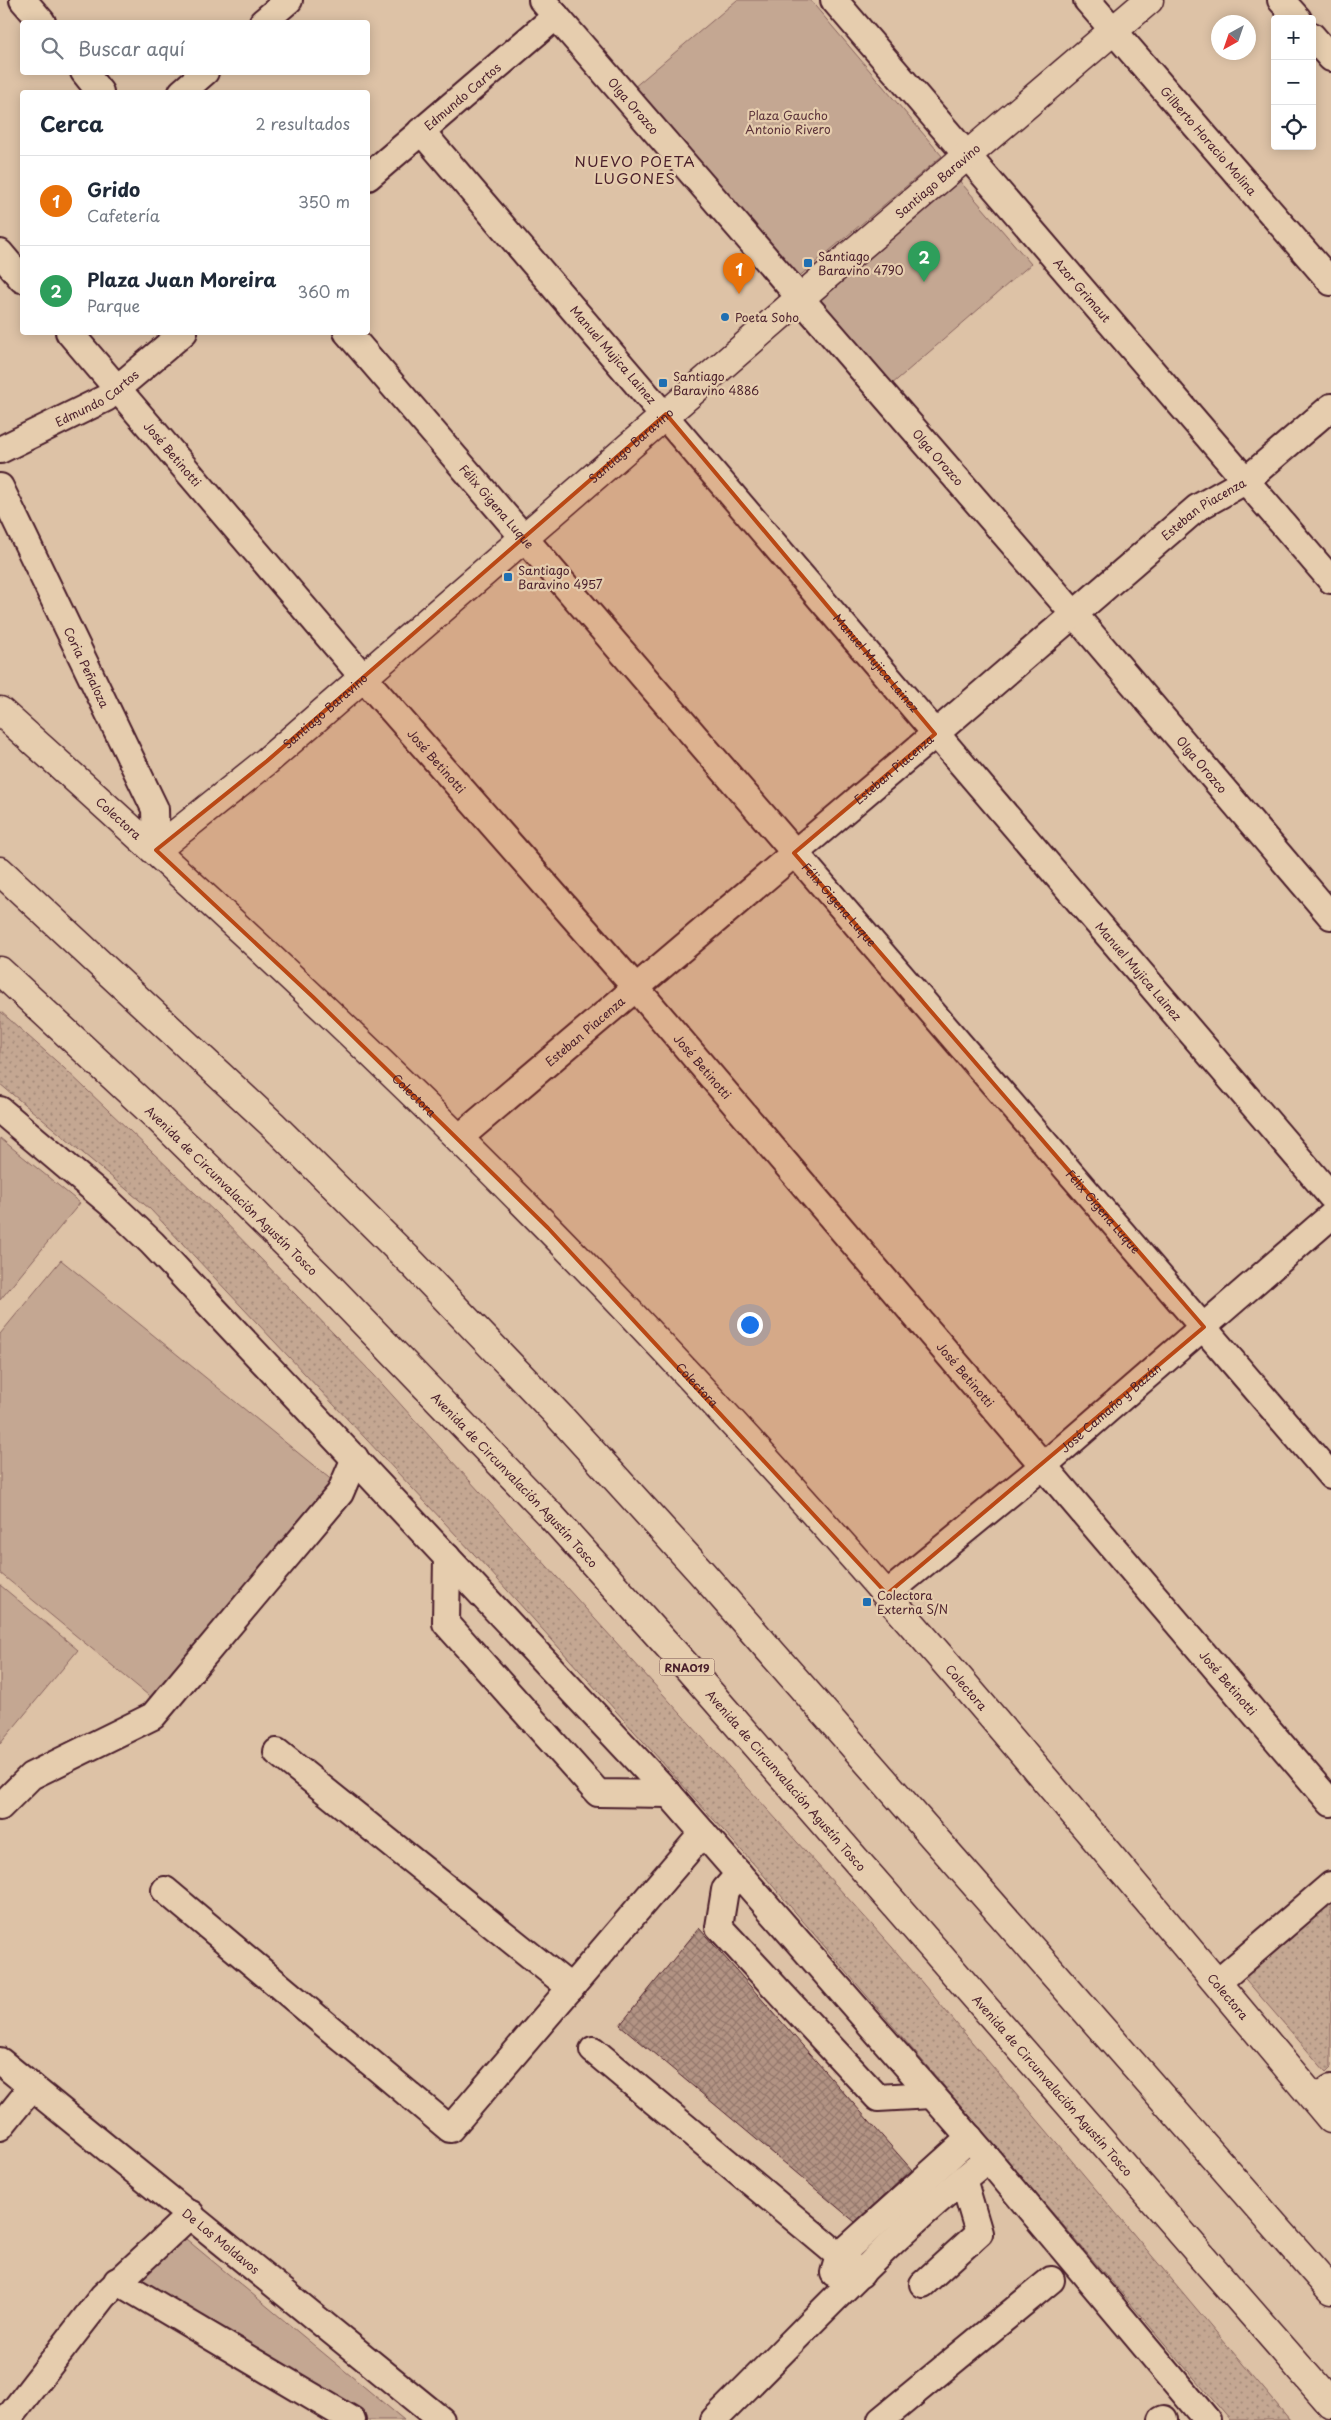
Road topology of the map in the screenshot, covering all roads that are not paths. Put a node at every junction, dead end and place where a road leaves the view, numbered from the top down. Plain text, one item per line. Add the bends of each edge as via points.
1 (23, 0) edge
2 (289, 0) edge
3 (834, 0) edge
4 (1087, 0) edge
5 (1149, 0) edge
6 (1282, 0) edge
7 (549, 8) edge
8 (1295, 15) edge
9 (40, 20) edge
10 (265, 20) edge
11 (1113, 31) junction
12 (1316, 41) edge
13 (1331, 58) edge
14 (86, 75) edge
15 (202, 75) edge
16 (98, 90) edge
17 (184, 90) edge
18 (421, 131) junction
19 (968, 157) junction
20 (370, 175) edge
21 (0, 253) edge
22 (20, 277) edge
23 (1331, 282) edge
24 (799, 299) junction
25 (72, 335) edge
26 (180, 335) edge
27 (350, 335) edge
28 (118, 388) junction
29 (1331, 407) edge
30 (666, 414) junction
31 (0, 450) edge
32 (1245, 481) junction
33 (0, 487) edge
34 (522, 538) junction
35 (1331, 580) edge
36 (1074, 614) junction
37 (363, 678) junction
38 (0, 711) edge
39 (935, 734) junction
40 (156, 850) junction
41 (794, 852) junction
42 (0, 870) edge
43 (1331, 916) edge
44 (0, 971) edge
45 (636, 988) junction
46 (0, 1110) edge
47 (459, 1138) junction
48 (1331, 1196) edge
49 (1331, 1216) edge
50 (1204, 1327) junction
51 (355, 1458) junction
52 (1043, 1466) junction
53 (1331, 1476) edge
54 (447, 1557) junction
55 (887, 1594) junction
56 (277, 1752) dead end
57 (669, 1794) junction
58 (1331, 1804) edge
59 (0, 1807) edge
60 (704, 1833) junction
61 (739, 1874) junction
62 (1331, 1885) edge
63 (166, 1890) dead end
64 (1217, 1983) junction
65 (571, 1988) junction
66 (593, 2050) dead end
67 (0, 2061) edge
68 (32, 2087) junction
69 (931, 2095) junction
70 (1326, 2102) edge
71 (0, 2127) edge
72 (970, 2138) junction
73 (988, 2159) junction
74 (963, 2179) junction
75 (191, 2214) junction
76 (839, 2256) junction
77 (861, 2274) junction
78 (1051, 2280) dead end
79 (117, 2281) junction
80 (923, 2284) dead end
81 (1331, 2290) edge
82 (824, 2307) junction
83 (1331, 2404) edge
84 (7, 2420) edge
85 (352, 2420) edge
86 (441, 2420) edge
87 (714, 2420) edge
88 (881, 2420) edge
89 (1207, 2420) edge

1 - 9 street
2 - 10 street
3 - 19 street, Azor Grimaut
4 - 11 street, Gilberto Horacio Molina
5 - 11 main road, Santiago Baravino
6 - 8 street
7 - 18 street, Edmundo Cartos
7 - 24 street, Olga Orozco
11 - 19 main road, Santiago Baravino
11 - 23 street, Gilberto Horacio Molina
12 - 13 street
14 - 16 street
15 - 17 street
18 - 20 street, Edmundo Cartos
18 - 30 street, Manuel Mujica Lainez
19 - 24 main road, Santiago Baravino
19 - 32 street, Azor Grimaut
21 - 22 street
24 - 30 main road, Santiago Baravino
24 - 36 street, Olga Orozco
25 - 28 street, José Betinotti
26 - 28 street, Edmundo Cartos
27 - 34 street, Félix Gigena Luque
28 - 31 street, Edmundo Cartos via 92,406
28 - 37 street, José Betinotti
29 - 32 street, Esteban Piacenza
30 - 34 main road, Santiago Baravino
30 - 39 street, Manuel Mujica Lainez
32 - 35 street, Azor Grimaut
32 - 36 street, Esteban Piacenza via 1197,508
33 - 40 street, Coria Peñaloza via 155,809
34 - 37 main road, Santiago Baravino
34 - 41 street, Félix Gigena Luque
36 - 39 street, Esteban Piacenza
36 - 43 street, Olga Orozco
37 - 40 main road, Santiago Baravino
37 - 45 street, José Betinotti
38 - 40 main road, Colectora
39 - 41 street, Esteban Piacenza
39 - 48 street, Manuel Mujica Lainez
40 - 47 main road, Colectora
41 - 45 street, Esteban Piacenza
41 - 50 street, Félix Gigena Luque
42 - 81 main road via 272,1124 561,1418 701,1572
44 - 83 main road, Avenida de Circunvalación Agustín Tosco / RNA019 via 159,1119 328,1285 546,1510 689,1669
45 - 47 street, Esteban Piacenza
45 - 52 street, José Betinotti
46 - 51 street via 152,1243
47 - 55 main road, Colectora via 635,1318
49 - 50 street, José Camaño y Bazán
50 - 52 street, José Camaño y Bazán
50 - 53 street, Félix Gigena Luque
51 - 54 street
51 - 59 street via 340,1493 153,1716 31,1776
52 - 55 street, José Camaño y Bazán
52 - 58 street, José Betinotti
54 - 57 street
54 - 57 street via 446,1623 598,1793
55 - 64 main road, Colectora
56 - 65 street
57 - 60 street
60 - 61 street
60 - 65 street
61 - 69 street
61 - 69 street via 726,1890 719,1927 878,2098
62 - 64 street
63 - 65 street via 450,2129
64 - 70 main road, Colectora
66 - 76 street
67 - 68 street, De Los Moldavos
68 - 71 street
68 - 75 street, De Los Moldavos
69 - 72 street
72 - 73 street
72 - 76 street
73 - 74 street
73 - 89 street
74 - 77 street via 917,2218
74 - 80 street via 979,2234
75 - 79 street
75 - 86 street, De Los Moldavos
76 - 77 street
76 - 82 street
77 - 82 street
78 - 88 street
79 - 84 street
79 - 85 street
82 - 87 street

